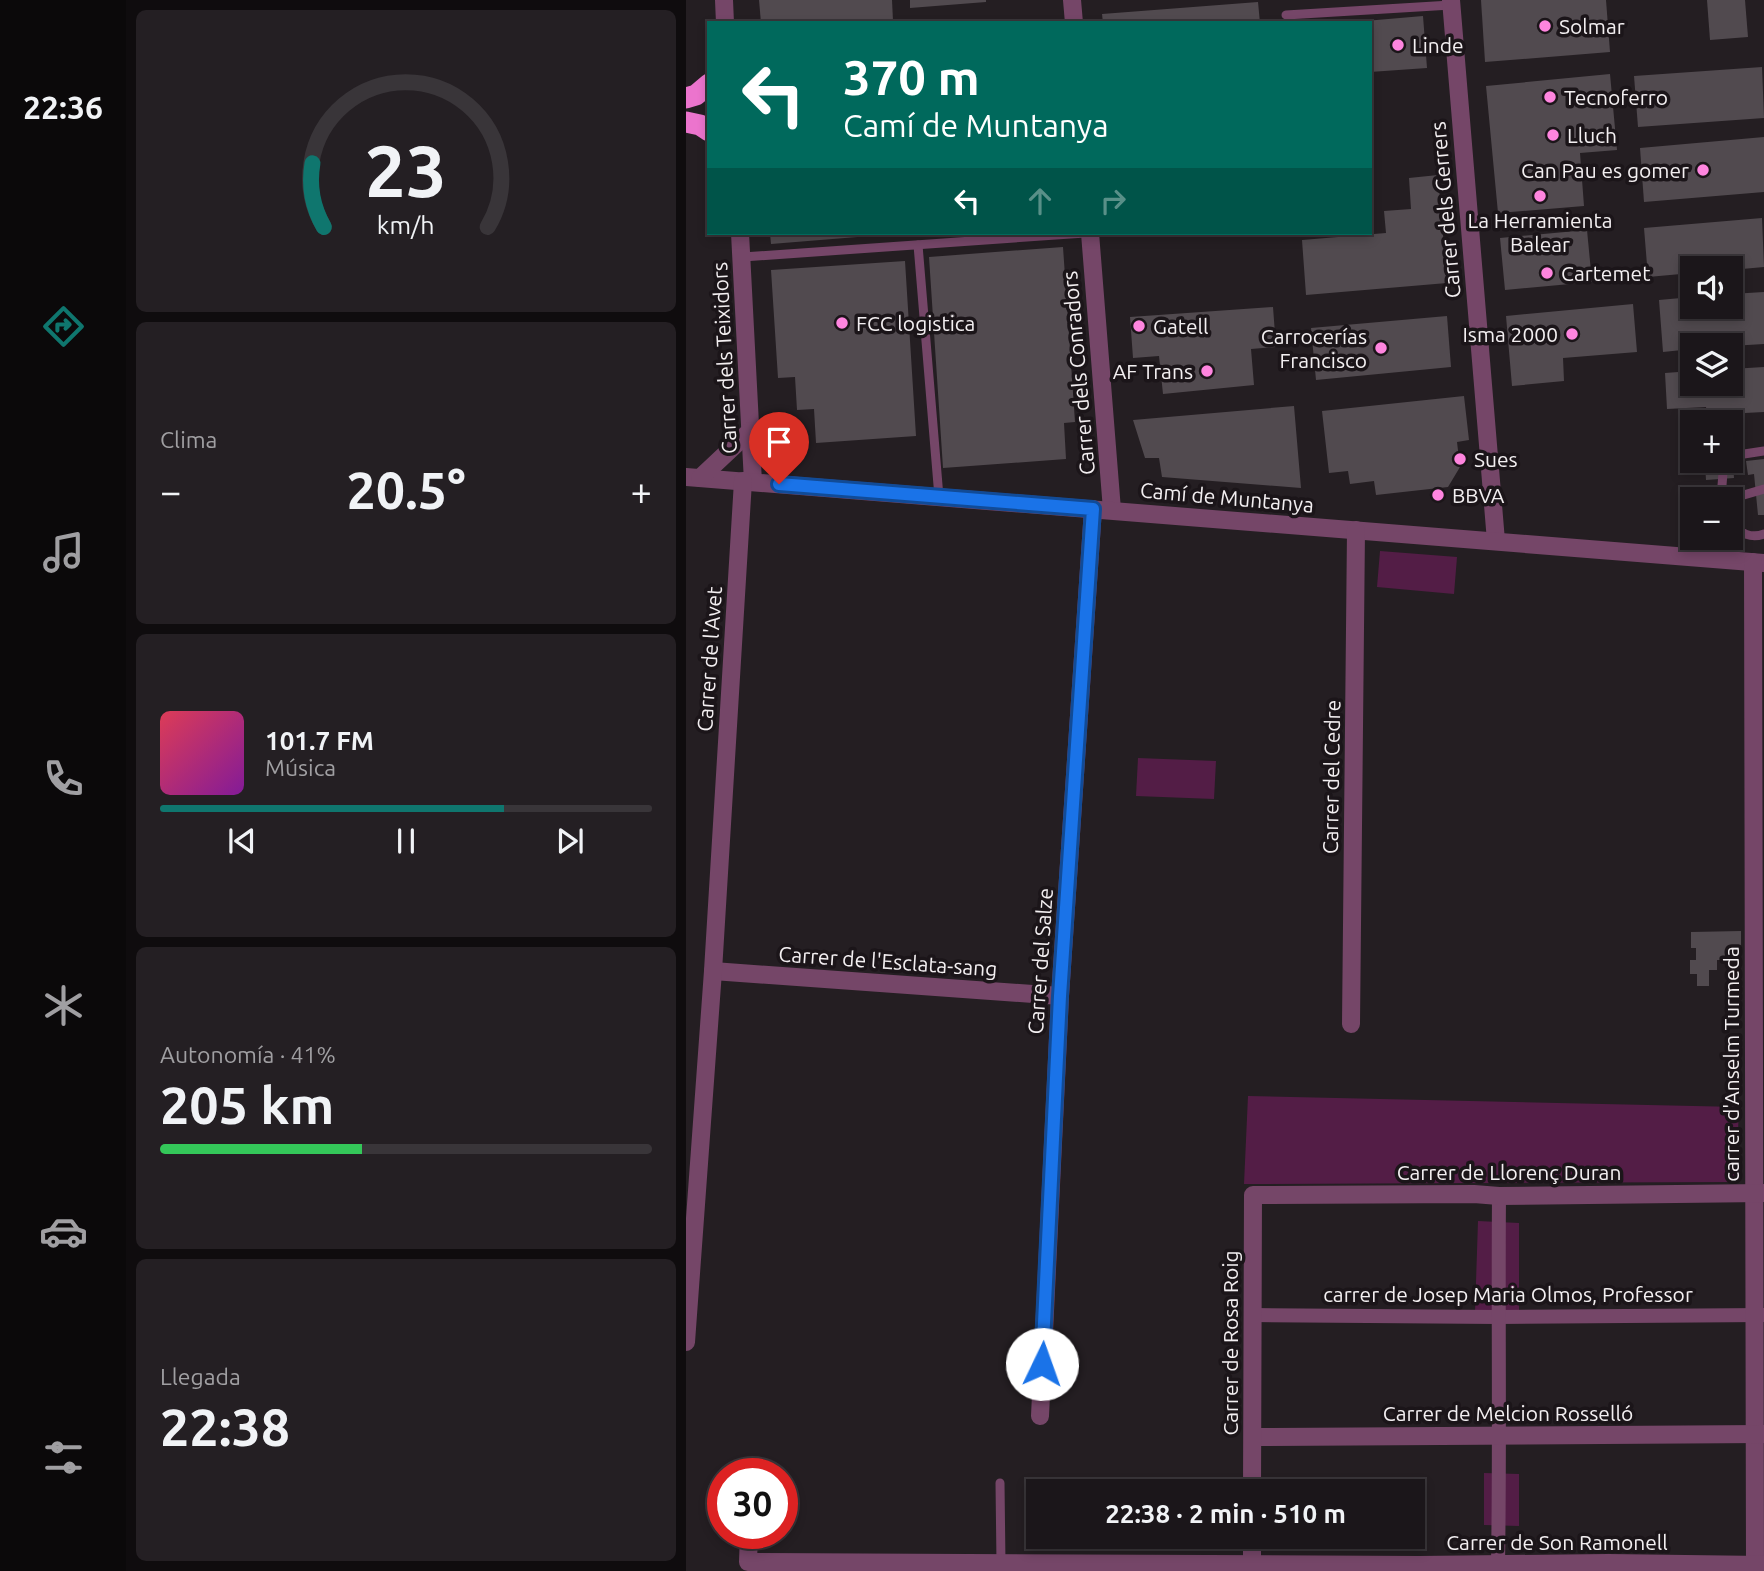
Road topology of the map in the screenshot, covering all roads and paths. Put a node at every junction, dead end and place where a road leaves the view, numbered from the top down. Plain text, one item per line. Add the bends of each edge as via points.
1 (723, 0) edge
2 (1072, 0) edge
3 (1451, 2) edge
4 (1286, 15) dead end
5 (725, 21) edge
6 (1074, 21) edge
7 (707, 86) edge
8 (686, 99) edge
9 (686, 122) edge
10 (707, 130) edge
11 (740, 235) edge
12 (1059, 235) edge
13 (1087, 235) edge
14 (918, 245) junction
15 (743, 257) junction
16 (750, 431) junction
17 (1764, 451) edge
18 (1743, 454) edge
19 (693, 478) edge
20 (748, 481) junction
21 (1764, 489) edge
22 (1743, 495) edge
23 (939, 497) junction
24 (1093, 509) junction
25 (1112, 510) junction
26 (1356, 530) junction
27 (1743, 534) edge
28 (1764, 534) edge
29 (1496, 541) junction
30 (1723, 550) edge
31 (1720, 559) junction
32 (1758, 562) edge
33 (1758, 679) edge
34 (1758, 839) edge
35 (1758, 891) edge
36 (1758, 953) edge
37 (713, 971) junction
38 (1060, 996) junction
39 (1351, 1024) dead end
40 (1759, 1078) edge
41 (1759, 1135) edge
42 (1759, 1193) edge
43 (1253, 1195) joint
44 (1499, 1196) junction
45 (1253, 1315) junction
46 (1759, 1315) edge
47 (1498, 1317) junction
48 (686, 1342) edge
49 (1040, 1416) dead end
50 (1759, 1434) edge
51 (1500, 1436) junction
52 (1253, 1437) junction
53 (1252, 1479) edge
54 (1000, 1483) dead end
55 (748, 1549) edge
56 (1252, 1549) edge
57 (1000, 1563) junction
58 (1499, 1564) junction
59 (1760, 1565) edge
60 (761, 1567) edge
61 (922, 1567) edge
62 (1090, 1567) edge
63 (1252, 1567) edge
64 (1587, 1567) edge
65 (1419, 1568) edge

1 - 5 street
2 - 6 street
3 - 4 lane
3 - 29 street, Carrer dels Gerrers
7 - 8 highway
9 - 10 highway
11 - 15 street, Carrer dels Teixidors
12 - 14 lane
13 - 25 street, Carrer dels Conradors
14 - 15 lane
14 - 23 lane
15 - 16 street, Carrer dels Teixidors
16 - 19 street
16 - 20 street, Carrer dels Teixidors
17 - 18 lane
19 - 20 street, Camí de Muntanya
20 - 23 street, Camí de Muntanya
20 - 37 street, Carrer de l'Avet
21 - 22 lane
23 - 24 street, Camí de Muntanya
24 - 25 street, Camí de Muntanya
24 - 38 street, Carrer del Salze
25 - 26 street, Camí de Muntanya
26 - 29 street, Camí de Muntanya
26 - 39 street, Carrer del Cedre
27 - 28 lane
29 - 31 street, Camí de Muntanya
30 - 31 lane
31 - 32 street, Camí de Muntanya
32 - 33 street, carrer d'Anselm Turmeda
33 - 34 street, carrer d'Anselm Turmeda
34 - 35 street, carrer d'Anselm Turmeda
35 - 36 street, carrer d'Anselm Turmeda
36 - 40 street, carrer d'Anselm Turmeda
37 - 38 street, Carrer de l'Esclata-sang
37 - 48 street, Carrer de l'Avet
38 - 49 street, Carrer del Salze
40 - 41 street, carrer d'Anselm Turmeda
41 - 42 street, carrer d'Anselm Turmeda
42 - 44 street, Carrer de Llorenç Duran
42 - 46 street, carrer d'Anselm Turmeda
43 - 44 street, Carrer de Llorenç Duran
43 - 45 street, Carrer de Rosa Roig
44 - 47 street
45 - 47 street, carrer de Josep Maria Olmos, Professor
45 - 52 street, Carrer de Rosa Roig
46 - 47 street, carrer de Josep Maria Olmos, Professor
46 - 50 street, carrer d'Anselm Turmeda
47 - 51 street
50 - 51 street, Carrer de Melcion Rosselló
50 - 59 street, carrer d'Anselm Turmeda
51 - 52 street, Carrer de Melcion Rosselló
51 - 58 street
52 - 53 street, Carrer de Rosa Roig
54 - 57 lane
55 - 60 street via 748,1562
56 - 63 street
57 - 61 street, Carrer de Son Ramonell
57 - 62 street, Carrer de Son Ramonell
58 - 64 street, Carrer de Son Ramonell
58 - 65 street, Carrer de Son Ramonell
59 - 64 street, Carrer de Son Ramonell
60 - 61 street, Carrer de Son Ramonell
62 - 63 street, Carrer de Son Ramonell
63 - 65 street, Carrer de Son Ramonell

